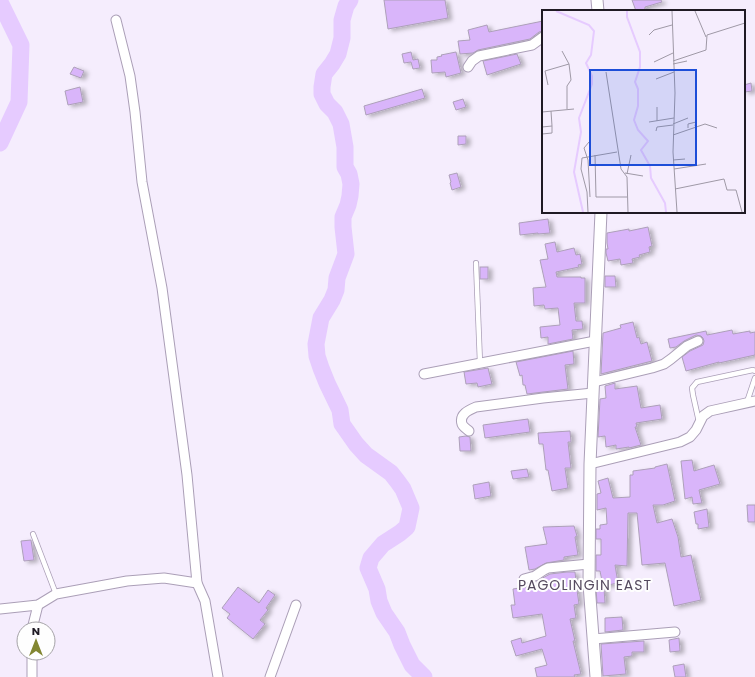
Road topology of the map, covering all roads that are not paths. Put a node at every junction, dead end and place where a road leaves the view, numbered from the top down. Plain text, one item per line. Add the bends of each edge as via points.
1 (597, 0) edge
2 (598, 10) edge
3 (116, 20) dead end
4 (542, 38) edge
5 (468, 67) dead end
6 (601, 213) edge
7 (476, 263) dead end
8 (595, 341) junction
9 (698, 341) dead end
10 (480, 363) junction
11 (755, 371) edge
12 (424, 374) dead end
13 (755, 378) edge
14 (593, 388) junction
15 (751, 401) edge
16 (699, 423) junction
17 (469, 432) dead end
18 (590, 464) junction
19 (33, 534) dead end
20 (589, 564) junction
21 (524, 579) dead end
22 (197, 583) junction
23 (56, 594) junction
24 (38, 605) junction
25 (296, 605) dead end
26 (0, 609) edge
27 (34, 621) edge
28 (675, 632) dead end
29 (593, 639) junction
30 (32, 661) edge
31 (32, 677) edge
32 (218, 677) edge
33 (270, 677) edge
34 (596, 677) edge

1 - 2 street
3 - 22 street via 130,76 142,182 162,288 188,475
4 - 5 street via 532,45 479,56
6 - 8 street
7 - 10 lane
8 - 10 street
8 - 14 street
9 - 14 street via 687,346 664,364
10 - 12 street
11 - 16 lane via 697,382 692,388
13 - 15 lane
14 - 17 street via 467,410 463,414 462,424
14 - 18 street
15 - 16 street via 710,411
16 - 18 street via 690,437 680,442
18 - 20 street
19 - 23 lane
20 - 21 street via 548,568
20 - 29 street
22 - 23 street via 164,578 127,581
22 - 32 street via 205,601
23 - 24 street
24 - 26 street
24 - 27 street
25 - 33 street
28 - 29 street
29 - 34 street
30 - 31 street

